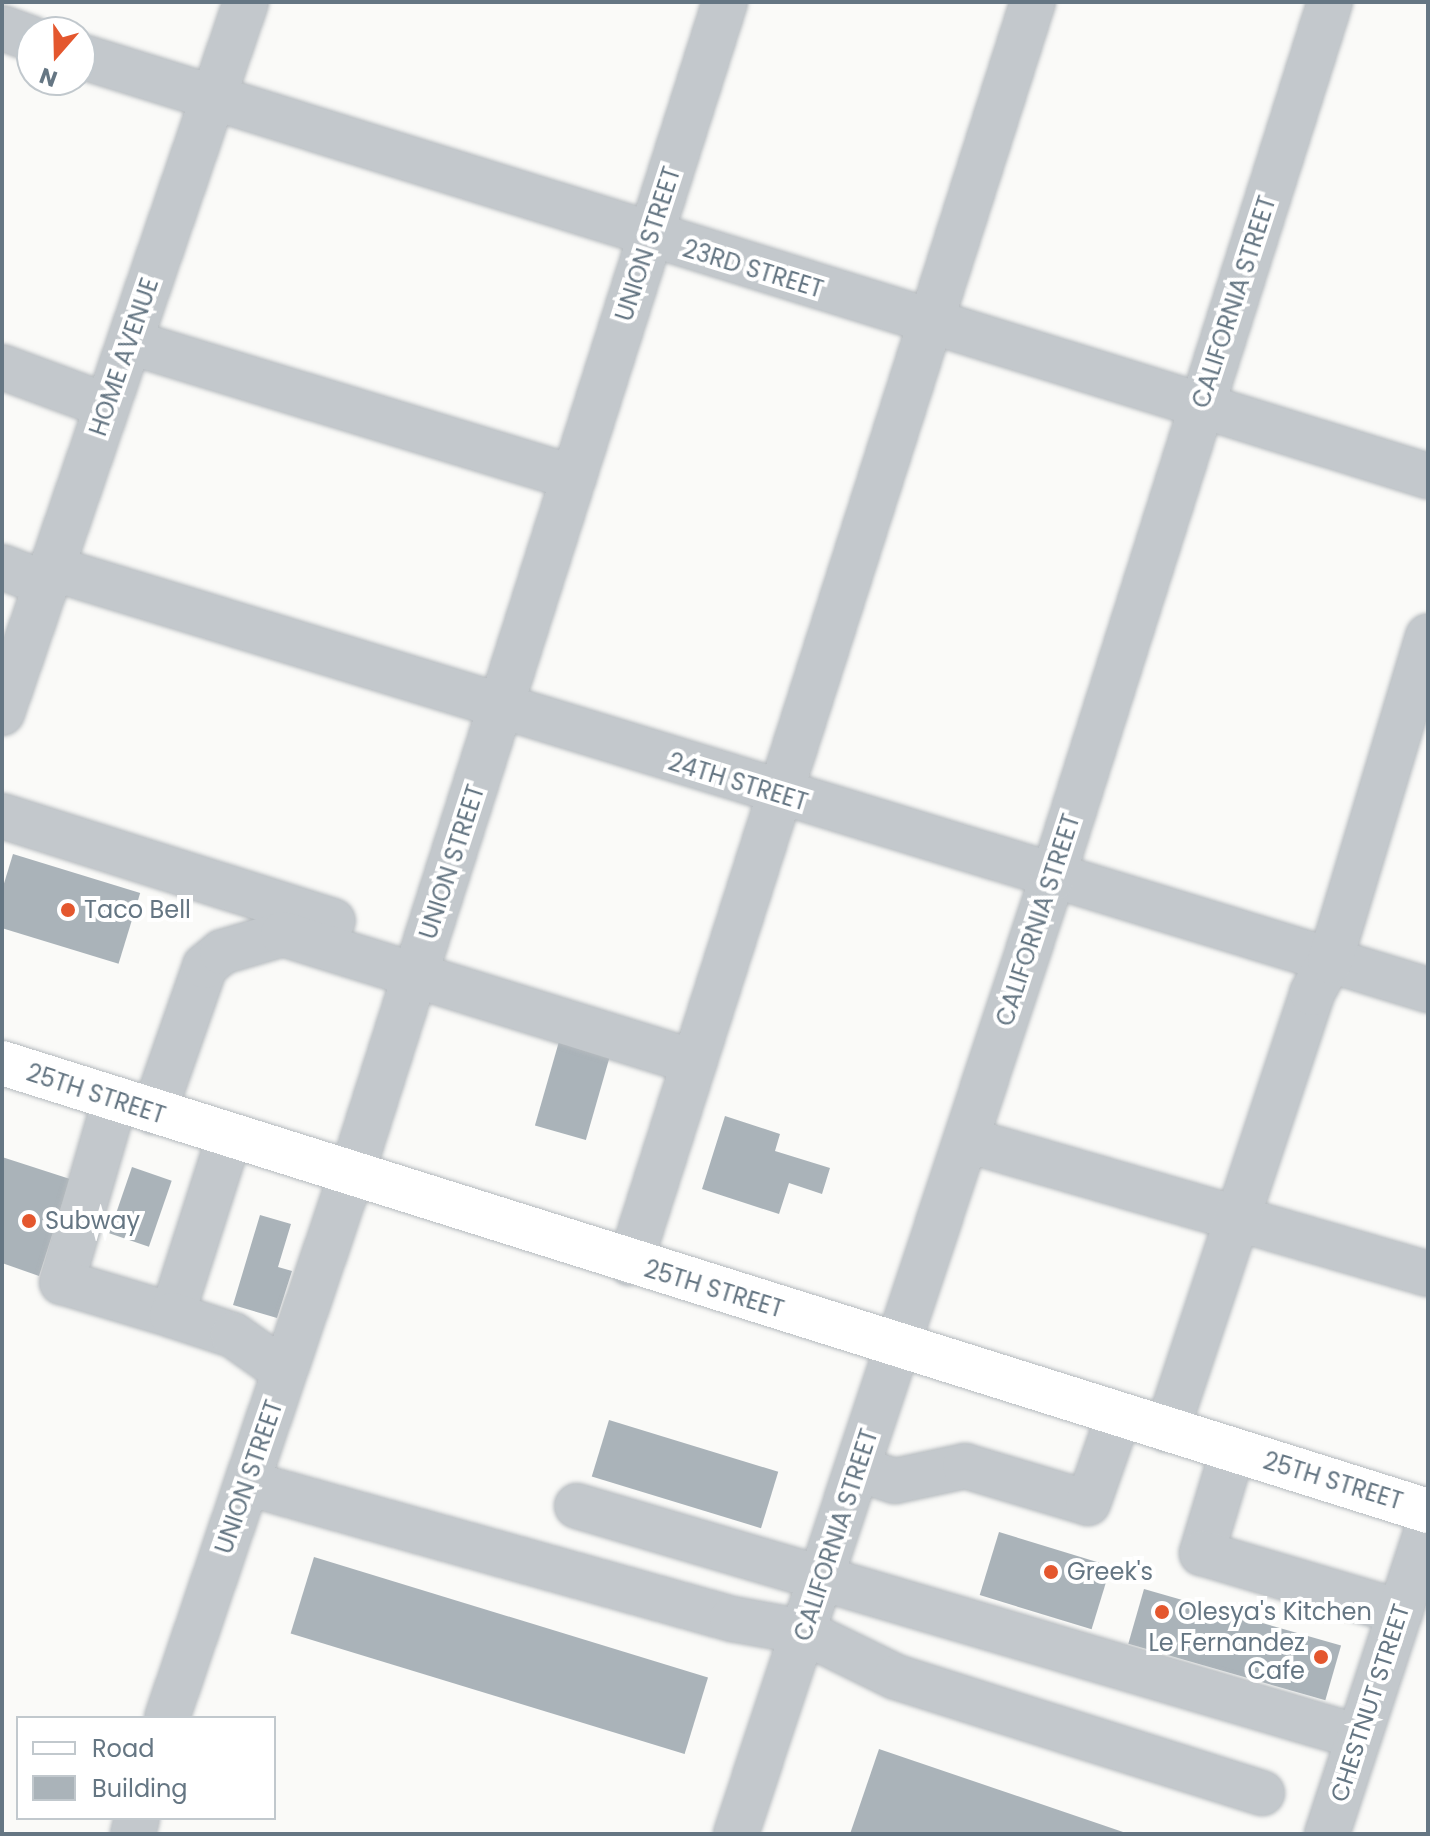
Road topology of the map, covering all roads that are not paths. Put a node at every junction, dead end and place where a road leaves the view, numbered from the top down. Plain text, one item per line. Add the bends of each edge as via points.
1 (246, 2) edge
2 (725, 2) edge
3 (1033, 2) edge
4 (1330, 2) edge
5 (96, 62) edge
6 (213, 102) junction
7 (650, 237) junction
8 (931, 323) junction
9 (130, 342) junction
10 (2, 367) edge
11 (107, 406) junction
12 (1200, 406) junction
13 (1428, 476) edge
14 (574, 478) junction
15 (2, 567) edge
16 (48, 576) junction
17 (1428, 636) edge
18 (501, 709) junction
19 (2, 713) edge
20 (778, 795) junction
21 (2, 816) edge
22 (2, 841) edge
23 (1052, 879) junction
24 (283, 934) junction
25 (1330, 961) junction
26 (419, 963) junction
27 (1428, 990) edge
28 (694, 1062) junction
29 (2, 1063) edge
30 (134, 1106) junction
31 (229, 1137) junction
32 (967, 1140) junction
33 (351, 1176) junction
34 (1237, 1218) junction
35 (630, 1263) junction
36 (1428, 1274) edge
37 (172, 1315) junction
38 (899, 1347) junction
39 (284, 1371) junction
40 (1119, 1415) junction
41 (1167, 1430) junction
42 (1233, 1450) junction
43 (858, 1469) junction
44 (247, 1483) junction
45 (577, 1506) dead end
46 (1428, 1511) edge
47 (1428, 1526) edge
48 (822, 1577) junction
49 (1400, 1612) junction
50 (804, 1632) junction
51 (168, 1716) edge
52 (1359, 1737) junction
53 (1262, 1793) dead end
54 (736, 1834) edge
55 (1327, 1834) edge

1 - 6 street, HOME AVENUE
2 - 7 street, UNION STREET
3 - 8 street
4 - 12 street, CALIFORNIA STREET
5 - 6 street, 23RD STREET
6 - 7 street, 23RD STREET
6 - 9 street, HOME AVENUE
7 - 8 street, 23RD STREET
7 - 14 street, UNION STREET
8 - 12 street, 23RD STREET
8 - 20 street
9 - 11 street, HOME AVENUE
9 - 14 street
10 - 11 street
11 - 16 street, HOME AVENUE
12 - 13 street, 23RD STREET
12 - 23 street, CALIFORNIA STREET
14 - 18 street, UNION STREET
15 - 16 street, 24TH STREET
16 - 18 street, 24TH STREET
16 - 19 street, HOME AVENUE
17 - 25 street
18 - 20 street, 24TH STREET
18 - 26 street, UNION STREET
20 - 23 street, 24TH STREET
20 - 28 street
21 - 26 street
22 - 24 street
23 - 25 street, 24TH STREET
23 - 32 street, CALIFORNIA STREET
24 - 26 street
24 - 30 street via 222,952 205,966
25 - 27 street, 24TH STREET
25 - 34 street via 1312,993
26 - 28 street
26 - 33 street, UNION STREET
28 - 35 street
29 - 30 main road, 25TH STREET
30 - 31 main road, 25TH STREET
30 - 37 street via 62,1282
31 - 33 main road, 25TH STREET
31 - 37 street
32 - 34 street
32 - 38 street, CALIFORNIA STREET
33 - 35 main road, 25TH STREET
33 - 39 street, UNION STREET
34 - 36 street
34 - 41 street
35 - 38 main road, 25TH STREET
37 - 39 street via 233,1335
38 - 40 main road, 25TH STREET
38 - 43 street, CALIFORNIA STREET
39 - 44 street, UNION STREET
40 - 41 main road, 25TH STREET
40 - 43 street via 1088,1503 965,1466 895,1481
41 - 42 main road, 25TH STREET
42 - 46 main road, 25TH STREET
42 - 49 street via 1202,1553
43 - 48 street, CALIFORNIA STREET
44 - 50 street via 732,1619
44 - 51 street, UNION STREET
45 - 48 street
47 - 49 street, CHESTNUT STREET
48 - 50 street, CALIFORNIA STREET
48 - 52 street
49 - 52 street, CHESTNUT STREET
50 - 53 street via 896,1677
50 - 54 street, CALIFORNIA STREET
52 - 55 street, CHESTNUT STREET

